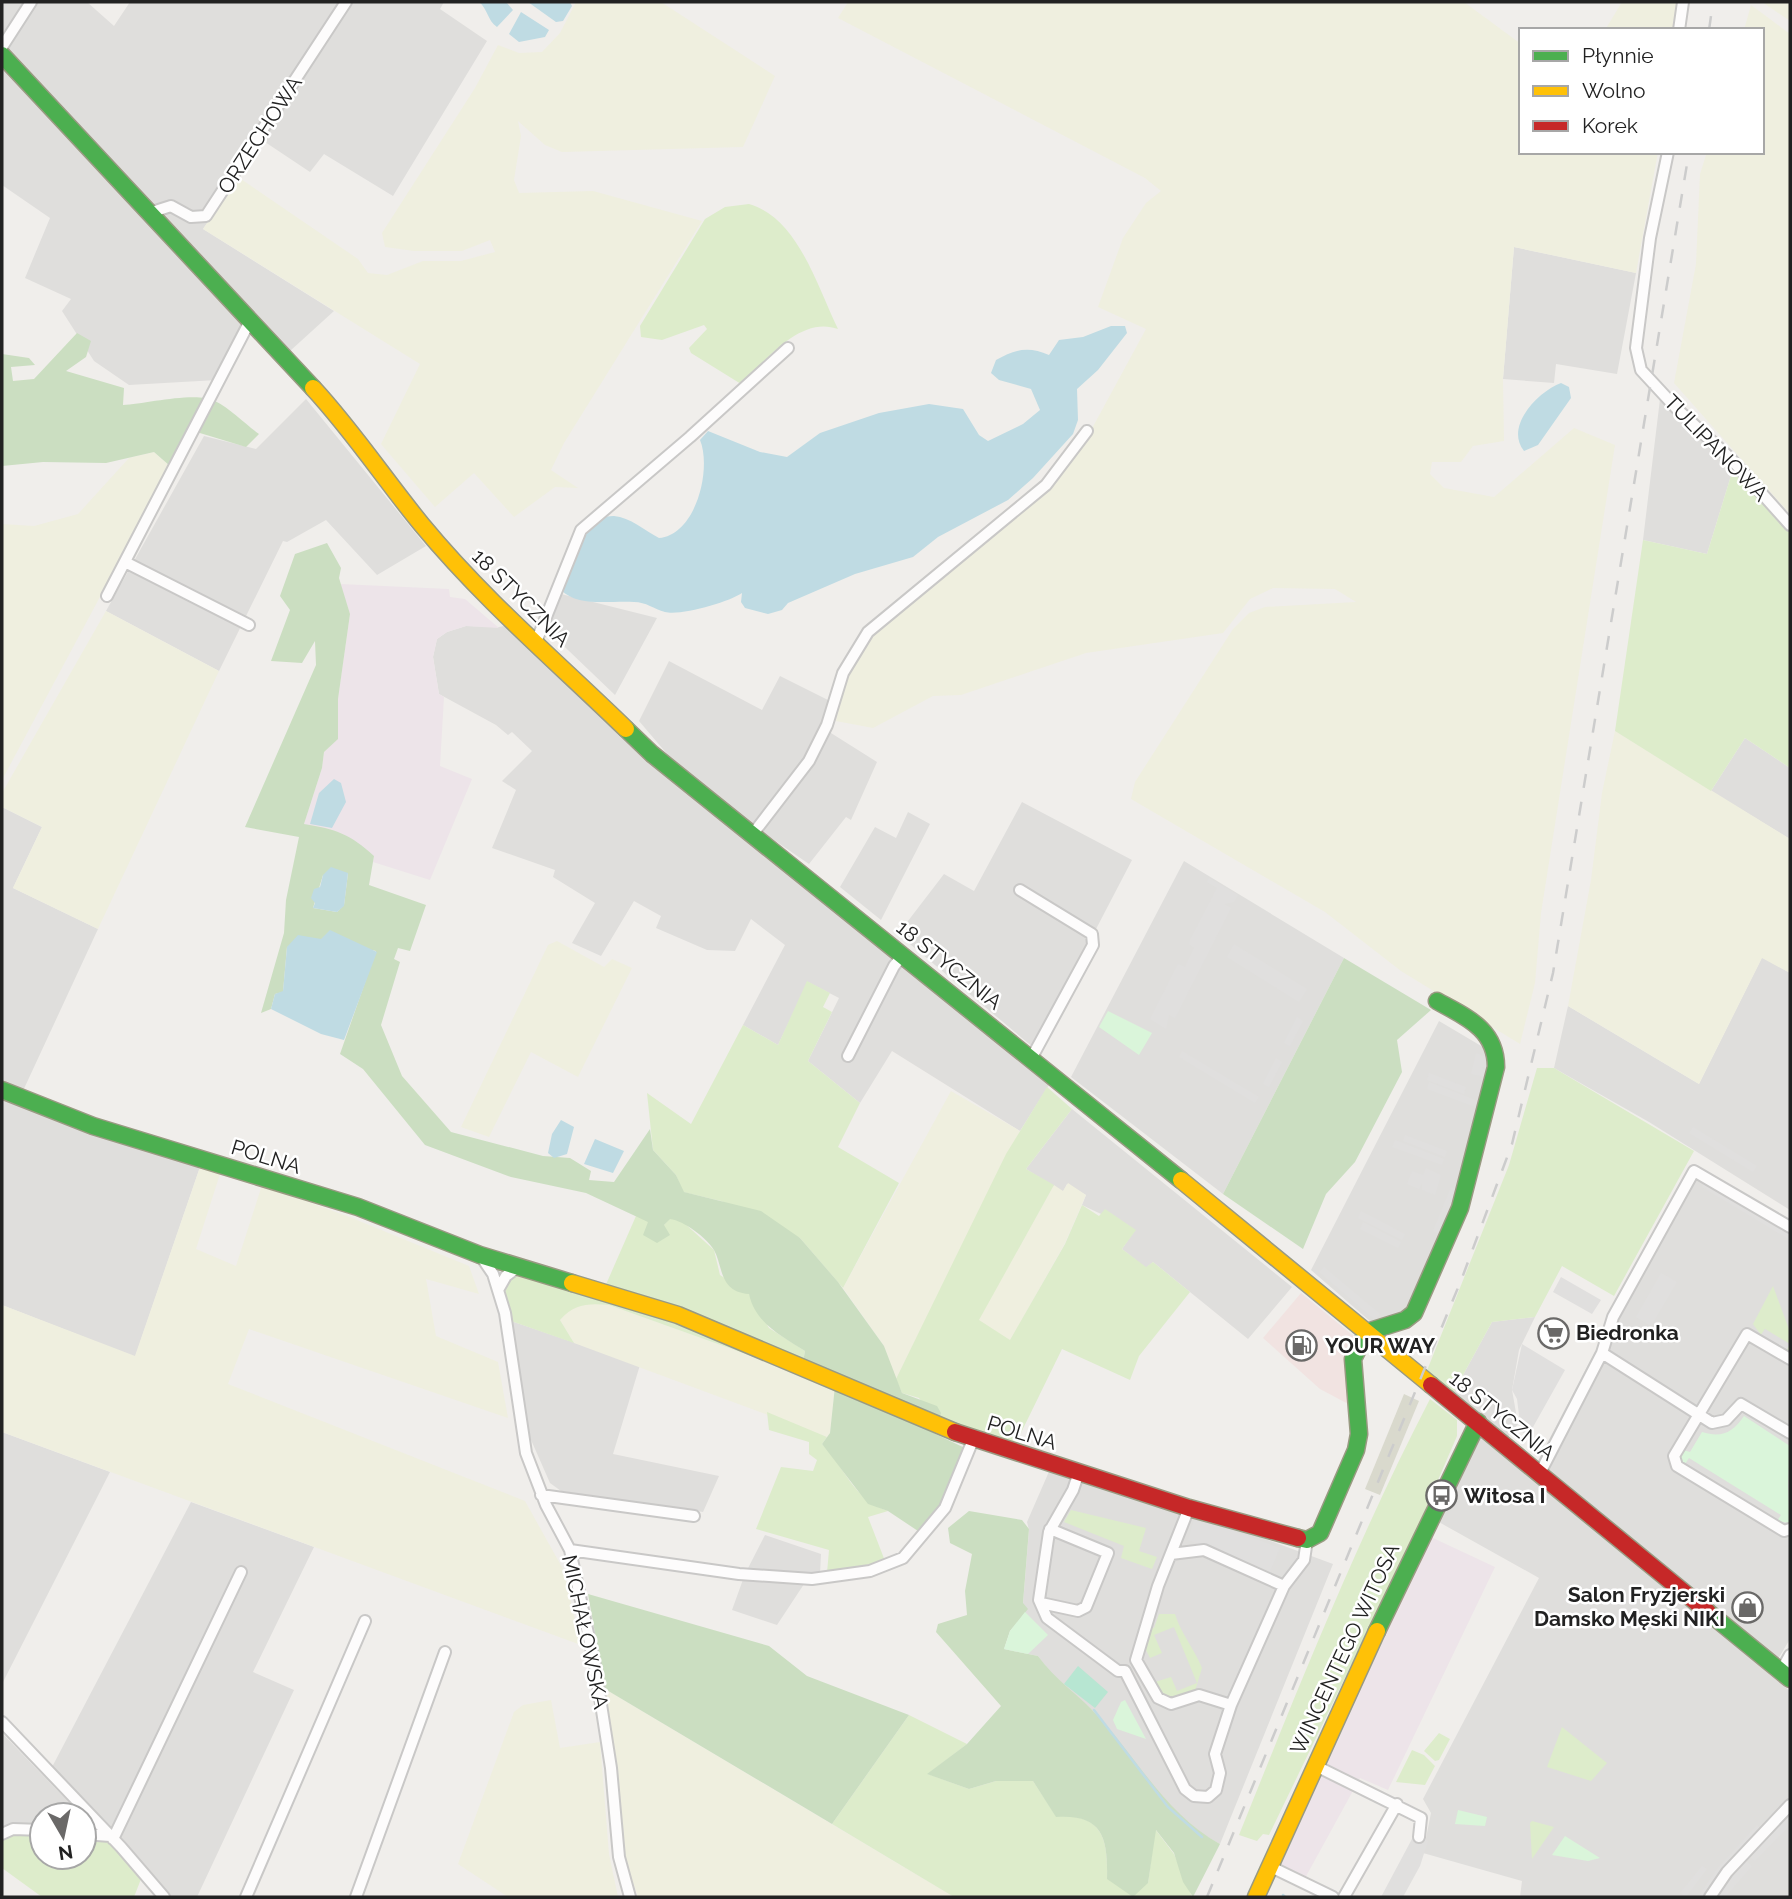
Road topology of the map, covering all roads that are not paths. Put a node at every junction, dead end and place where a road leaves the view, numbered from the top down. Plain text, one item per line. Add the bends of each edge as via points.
1 (31, 2) edge
2 (346, 2) edge
3 (1683, 2) edge
4 (1679, 28) edge
5 (2, 47) edge
6 (2, 55) edge
7 (1668, 154) edge
8 (149, 213) junction
9 (251, 320) junction
10 (788, 348) dead end
11 (1087, 432) dead end
12 (1790, 525) edge
13 (125, 562) junction
14 (107, 596) dead end
15 (249, 625) dead end
16 (536, 642) junction
17 (752, 835) junction
18 (1020, 890) dead end
19 (904, 955) junction
20 (1437, 1000) dead end
21 (848, 1056) dead end
22 (1031, 1059) junction
23 (2, 1090) edge
24 (1790, 1227) edge
25 (480, 1255) junction
26 (519, 1267) junction
27 (498, 1290) junction
28 (1367, 1332) junction
29 (1602, 1353) junction
30 (1790, 1359) edge
31 (1699, 1415) junction
32 (1478, 1422) junction
33 (1790, 1433) edge
34 (973, 1440) junction
35 (1079, 1472) junction
36 (1539, 1473) junction
37 (541, 1495) junction
38 (1189, 1508) junction
39 (694, 1516) dead end
40 (1050, 1529) junction
41 (1790, 1530) edge
42 (1307, 1540) junction
43 (570, 1550) junction
44 (1171, 1554) junction
45 (241, 1572) dead end
46 (1284, 1586) junction
47 (1041, 1603) junction
48 (1055, 1606) junction
49 (365, 1621) dead end
50 (1055, 1624) junction
51 (445, 1652) dead end
52 (1790, 1655) edge
53 (1786, 1675) edge
54 (1231, 1705) junction
55 (2, 1722) edge
56 (1314, 1765) junction
57 (1397, 1804) junction
58 (1790, 1805) edge
59 (28, 1830) edge
60 (2, 1834) edge
61 (98, 1836) edge
62 (111, 1838) junction
63 (1419, 1838) dead end
64 (1269, 1866) junction
65 (164, 1897) edge
66 (246, 1897) edge
67 (356, 1897) edge
68 (630, 1897) edge
69 (1255, 1897) edge
70 (1333, 1897) edge
71 (1344, 1897) edge
72 (1710, 1897) edge

1 - 5 street
2 - 8 street, ORZECHOWA via 208,213 197,219 171,206
3 - 4 street
6 - 8 street, 18 STYCZNIA
7 - 12 street, TULIPANOWA via 1640,315 1636,348 1641,370
8 - 9 street, 18 STYCZNIA
9 - 13 street
9 - 16 street, 18 STYCZNIA via 350,428 422,525
10 - 16 street via 581,530
11 - 17 street via 1046,485 868,632 843,673 827,725 809,761
13 - 14 street
13 - 15 street
16 - 17 street, 18 STYCZNIA via 652,754
17 - 19 street, 18 STYCZNIA
18 - 22 street via 1092,934 1093,945
19 - 21 street
19 - 22 street, 18 STYCZNIA
20 - 28 street via 1490,1034 1498,1052 1496,1067 1460,1208 1414,1313
22 - 28 street, 18 STYCZNIA
23 - 25 street, POLNA via 93,1126 358,1207
24 - 29 street via 1694,1171 1613,1317
25 - 26 street, POLNA
25 - 27 street, MICHAŁOWSKA
26 - 27 street via 506,1276
26 - 34 street, POLNA via 678,1315
27 - 37 street, MICHAŁOWSKA via 526,1453
28 - 32 street, 18 STYCZNIA
28 - 42 street via 1353,1359 1359,1434 1356,1450 1320,1532
29 - 31 street
29 - 36 street
30 - 31 street via 1747,1334
31 - 33 street via 1720,1423 1741,1404
31 - 41 street via 1674,1456 1677,1466 1784,1531
32 - 36 street, 18 STYCZNIA
32 - 56 street, WINCENTEGO WITOSA
34 - 35 street, POLNA
34 - 43 street via 945,1508 904,1558 870,1571 812,1579 739,1574
35 - 38 street, POLNA
35 - 40 street
36 - 53 street, 18 STYCZNIA
37 - 39 street
37 - 43 street, MICHAŁOWSKA
38 - 42 street, POLNA
38 - 44 street
40 - 47 street via 1044,1548
40 - 48 street via 1108,1553 1086,1607 1078,1611
42 - 46 street via 1304,1560
43 - 68 street, MICHAŁOWSKA via 595,1665 619,1857
44 - 46 street via 1204,1550
44 - 54 street via 1136,1660 1158,1698 1171,1704 1199,1695
45 - 62 street
46 - 54 street
47 - 48 street
47 - 50 street
48 - 50 street
49 - 66 street
50 - 54 street via 1118,1671 1125,1671 1185,1789 1194,1796 1208,1797 1216,1790 1220,1773 1214,1754
51 - 67 street
52 - 53 street
55 - 62 street
56 - 57 street
56 - 64 street, WINCENTEGO WITOSA
57 - 63 street via 1421,1818
57 - 71 street
58 - 72 street via 1727,1872
59 - 60 street
61 - 62 street
62 - 65 street
64 - 69 street, WINCENTEGO WITOSA
64 - 70 street

